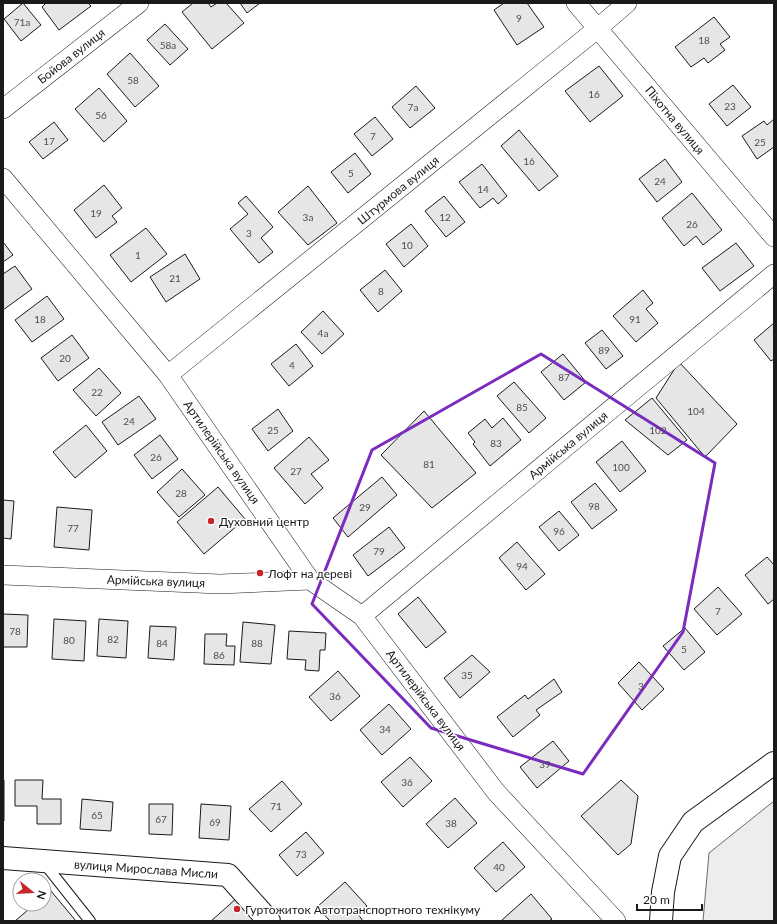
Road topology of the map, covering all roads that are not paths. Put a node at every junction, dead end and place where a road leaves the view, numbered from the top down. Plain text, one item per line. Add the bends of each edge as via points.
1 (139, 3) edge
2 (576, 3) edge
3 (627, 3) edge
4 (597, 29) junction
5 (3, 108) edge
6 (3, 178) edge
7 (774, 237) edge
8 (774, 274) edge
9 (168, 375) junction
10 (3, 575) edge
11 (310, 580) junction
12 (362, 616) junction
13 (774, 763) edge
14 (3, 858) edge
15 (42, 861) junction
16 (90, 921) edge
17 (269, 921) edge
18 (616, 921) edge
19 (661, 921) edge

1 - 5 street, Бойова вулиця
2 - 4 street, Піхотна вулиця
3 - 4 street, Штурмова вулиця
4 - 7 street, Піхотна вулиця
4 - 9 street, Штурмова вулиця
6 - 9 street, Артилерійська вулиця
8 - 12 street, Армійська вулиця
9 - 11 street, Артилерійська вулиця
10 - 11 street, Армійська вулиця via 220,584
11 - 12 street, Артилерійська вулиця
12 - 18 street, Артилерійська вулиця via 496,792
13 - 19 street via 693,822 670,856
14 - 15 street, вулиця Мирослава Мисли
15 - 16 lane
15 - 17 street, вулиця Мирослава Мисли via 228,875

